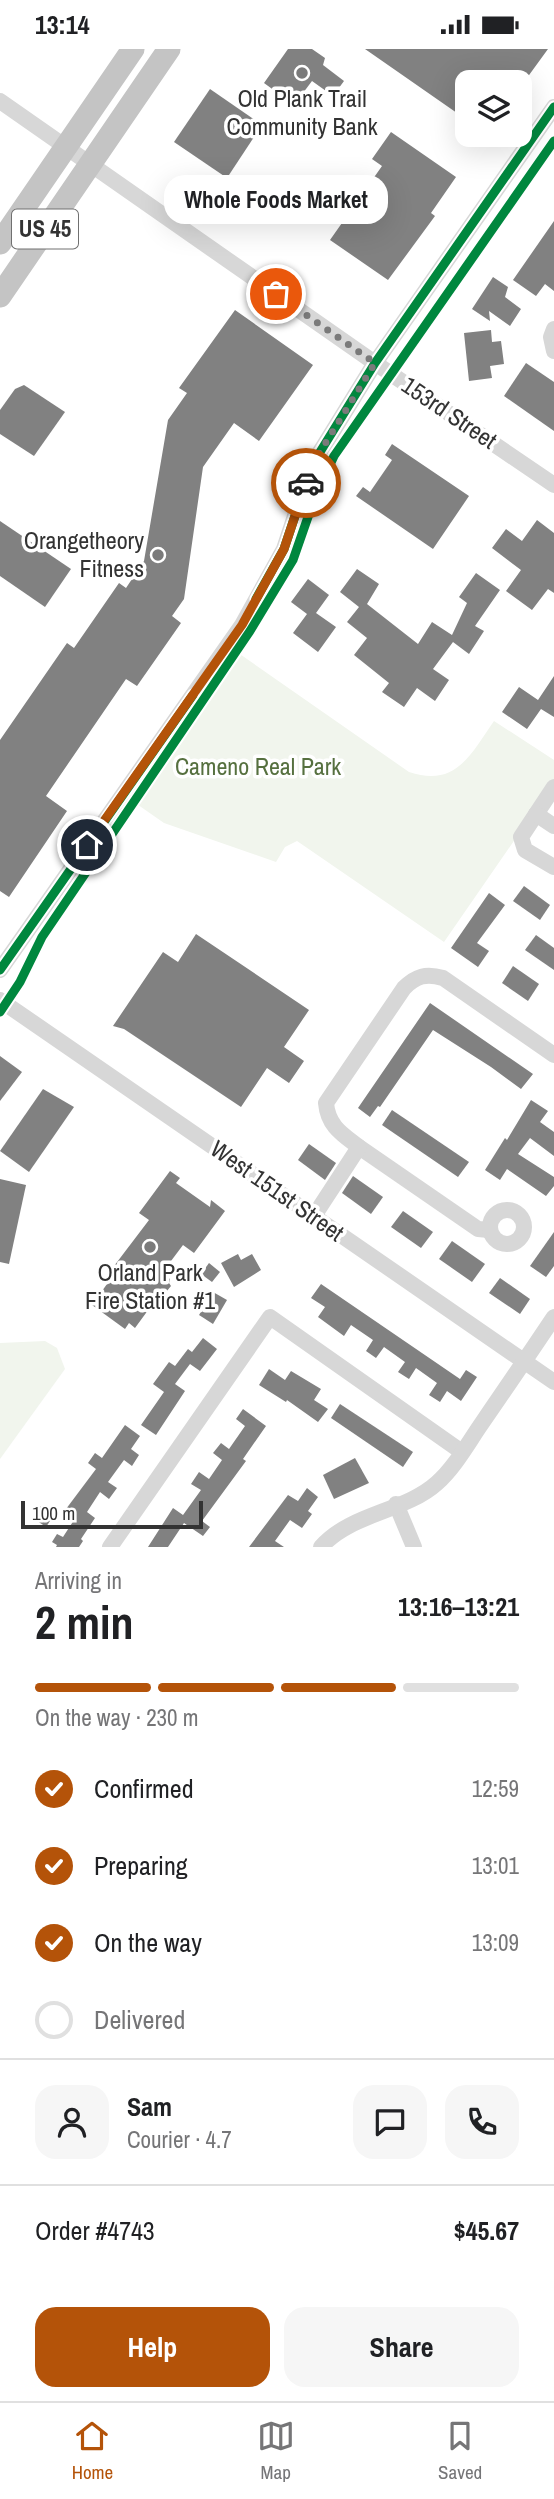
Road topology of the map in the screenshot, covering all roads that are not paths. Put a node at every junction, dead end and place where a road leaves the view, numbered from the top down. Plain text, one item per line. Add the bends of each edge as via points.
1 (134, 49) edge
2 (169, 49) edge
3 (0, 101) edge
4 (554, 107) edge
5 (67, 146) junction
6 (90, 163) junction
7 (0, 243) edge
8 (0, 296) edge
9 (554, 329) edge
10 (554, 351) edge
11 (375, 363) junction
12 (554, 485) edge
13 (554, 786) edge
14 (536, 814) junction
15 (554, 826) edge
16 (554, 867) edge
17 (0, 970) edge
18 (0, 1000) edge
19 (554, 1055) edge
20 (359, 1147) junction
21 (314, 1216) junction
22 (489, 1230) dead end
23 (554, 1317) edge
24 (524, 1361) junction
25 (554, 1382) edge
26 (462, 1452) junction
27 (396, 1504) junction
28 (110, 1547) edge
29 (321, 1547) edge
30 (414, 1547) edge

1 - 5 highway, US 45
2 - 6 highway, US 45
3 - 5 street, 153rd Street
4 - 11 street
5 - 6 street, 153rd Street
5 - 7 highway, US 45
6 - 8 highway, US 45
6 - 11 street, 153rd Street
9 - 10 street
11 - 12 street, 153rd Street
11 - 17 street via 312,465 284,549 242,625
13 - 14 street
14 - 15 street
14 - 16 street via 521,837 525,850
18 - 21 street, West 151st Street
19 - 20 street via 443,978 414,978 326,1103 334,1128
20 - 21 street
20 - 22 street via 478,1229
21 - 24 street, West 151st Street
23 - 24 street
24 - 25 street, West 151st Street
24 - 26 street
26 - 27 street via 439,1482 420,1496
26 - 28 street via 270,1317
27 - 29 street via 351,1525
27 - 30 street

